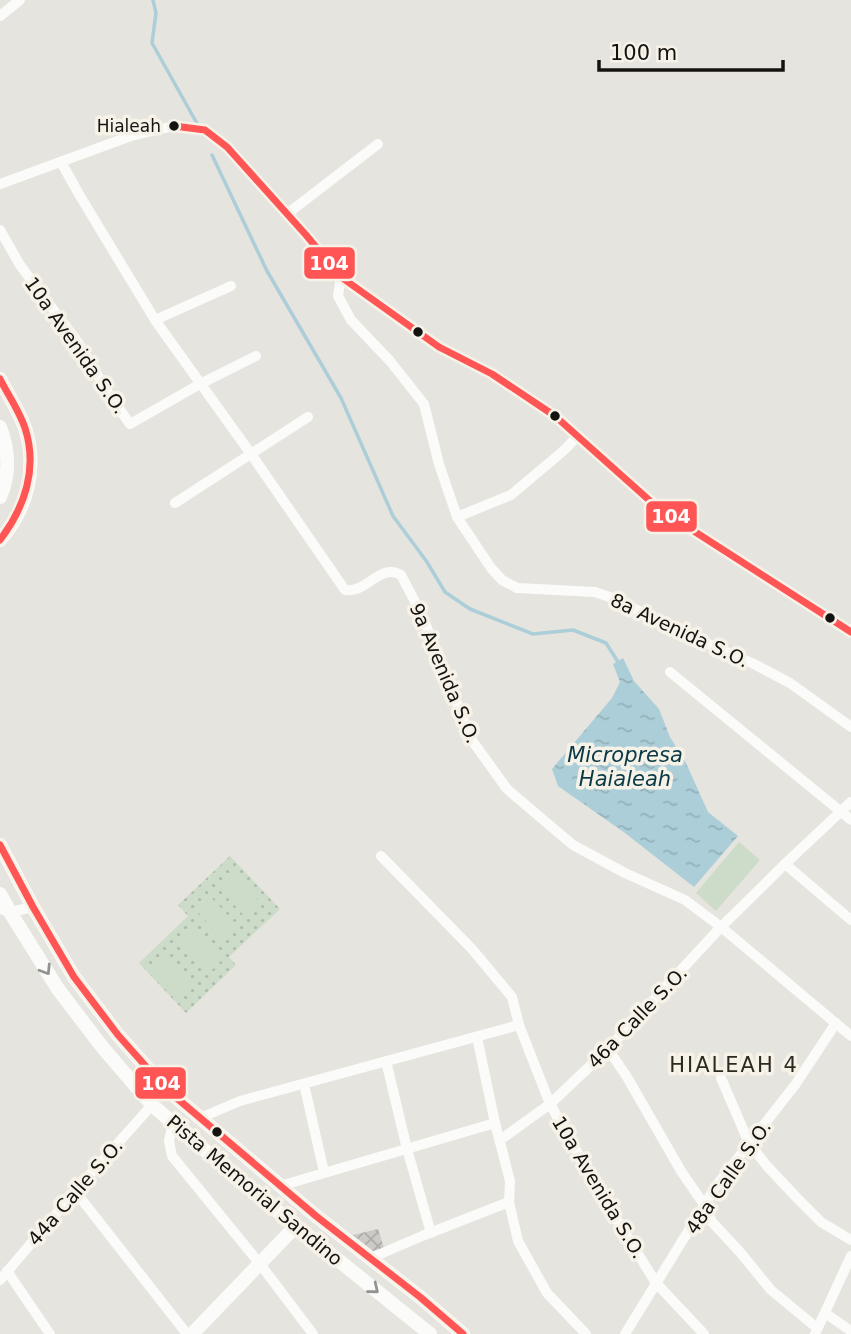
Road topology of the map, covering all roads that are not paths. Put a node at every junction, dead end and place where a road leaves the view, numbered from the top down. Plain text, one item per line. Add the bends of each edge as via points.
1 (20, 0) edge
2 (0, 16) edge
3 (378, 144) dead end
4 (61, 162) junction
5 (0, 184) edge
6 (287, 214) junction
7 (0, 230) edge
8 (341, 277) junction
9 (231, 286) dead end
10 (155, 320) junction
11 (256, 356) dead end
12 (0, 379) edge
13 (200, 384) junction
14 (308, 416) dead end
15 (0, 427) edge
16 (578, 436) junction
17 (251, 454) junction
18 (0, 497) edge
19 (176, 503) dead end
20 (457, 517) junction
21 (0, 540) edge
22 (851, 632) edge
23 (670, 671) dead end
24 (851, 727) edge
25 (851, 802) edge
26 (841, 811) junction
27 (851, 820) edge
28 (0, 845) edge
29 (381, 856) dead end
30 (785, 864) junction
31 (0, 894) edge
32 (33, 907) junction
33 (5, 910) edge
34 (851, 920) edge
35 (721, 927) junction
36 (836, 1023) junction
37 (519, 1025) junction
38 (851, 1036) edge
39 (477, 1037) junction
40 (608, 1049) junction
41 (386, 1062) junction
42 (721, 1078) dead end
43 (304, 1084) junction
44 (550, 1104) junction
45 (152, 1105) junction
46 (200, 1118) junction
47 (173, 1122) junction
48 (495, 1122) junction
49 (500, 1140) junction
50 (749, 1143) junction
51 (407, 1149) junction
52 (324, 1172) junction
53 (280, 1185) junction
54 (75, 1191) junction
55 (509, 1202) junction
56 (705, 1206) junction
57 (296, 1226) junction
58 (431, 1233) junction
59 (851, 1240) edge
60 (851, 1256) edge
61 (371, 1258) junction
62 (260, 1264) junction
63 (3, 1276) edge
64 (656, 1283) junction
65 (825, 1313) junction
66 (816, 1331) edge
67 (851, 1331) edge
68 (50, 1334) edge
69 (190, 1334) edge
70 (313, 1334) edge
71 (430, 1334) edge
72 (463, 1334) edge
73 (586, 1334) edge
74 (625, 1334) edge
75 (704, 1334) edge

1 - 2 street
3 - 6 street
4 - 5 street
4 - 6 street via 131,136 174,126 205,130 227,146
4 - 10 street
6 - 8 street
7 - 13 street, 10a Avenida S.O. via 130,424
8 - 16 street via 439,347 492,374 555,416
8 - 20 street, 8a Avenida S.O. via 338,296 351,320 424,404
9 - 10 street
10 - 13 street
11 - 13 street
12 - 21 main road via 24,426 30,468 23,505
13 - 17 street
14 - 17 street
15 - 18 main road via 8,464
16 - 20 street via 511,495
16 - 22 street via 658,508
17 - 19 street
17 - 35 street, 9a Avenida S.O. via 345,590 357,590 390,571 401,575 422,615 471,739 507,789 573,845 685,900
20 - 24 street, 8a Avenida S.O. via 491,569 517,588 595,592 612,598 790,683
23 - 26 street
25 - 26 street, 46a Calle S.O.
26 - 27 street
26 - 30 street, 46a Calle S.O.
28 - 32 main road, Pista Memorial Sandino
29 - 37 street, 10a Avenida S.O. via 512,997
30 - 34 street
30 - 35 street, 46a Calle S.O.
31 - 33 main road, Pista Memorial Sandino
32 - 33 street
32 - 46 main road, Pista Memorial Sandino via 74,977 118,1035 166,1089
33 -> 45 main road, Pista Memorial Sandino via 58,989
35 - 36 street
35 - 40 street, 46a Calle S.O.
36 - 38 street
36 - 50 street, 48a Calle S.O.
37 - 39 street
37 - 44 street, 10a Avenida S.O.
39 - 41 street
39 - 48 street
40 - 44 street, 46a Calle S.O.
40 - 56 street
41 - 43 street
41 - 51 street
42 - 50 street
43 - 46 street via 240,1101
43 - 52 street
44 - 49 street, 46a Calle S.O.
44 - 64 street, 10a Avenida S.O.
45 - 47 main road, Pista Memorial Sandino
45 - 54 street, 44a Calle S.O.
46 - 53 main road, Pista Memorial Sandino
47 - 57 main road, Pista Memorial Sandino
47 - 62 street via 172,1156
48 - 49 street
48 - 51 street
49 - 55 street via 510,1181
50 - 56 street, 48a Calle S.O.
50 - 59 street via 821,1222
51 - 52 street
51 - 58 street
52 - 53 street
53 - 61 main road, Pista Memorial Sandino
54 - 63 street, 44a Calle S.O.
54 - 69 street
55 - 58 street
55 - 73 street via 518,1241 547,1293
56 - 64 street, 48a Calle S.O.
56 - 66 street via 712,1222 771,1290
57 - 62 main road
57 -> 71 main road, Pista Memorial Sandino
58 - 61 street
60 - 65 street
61 - 72 main road, Pista Memorial Sandino
62 - 69 main road
62 - 70 street
63 - 68 street
64 - 74 street, 48a Calle S.O.
64 - 75 street, 10a Avenida S.O.
65 - 66 street
65 - 67 street

